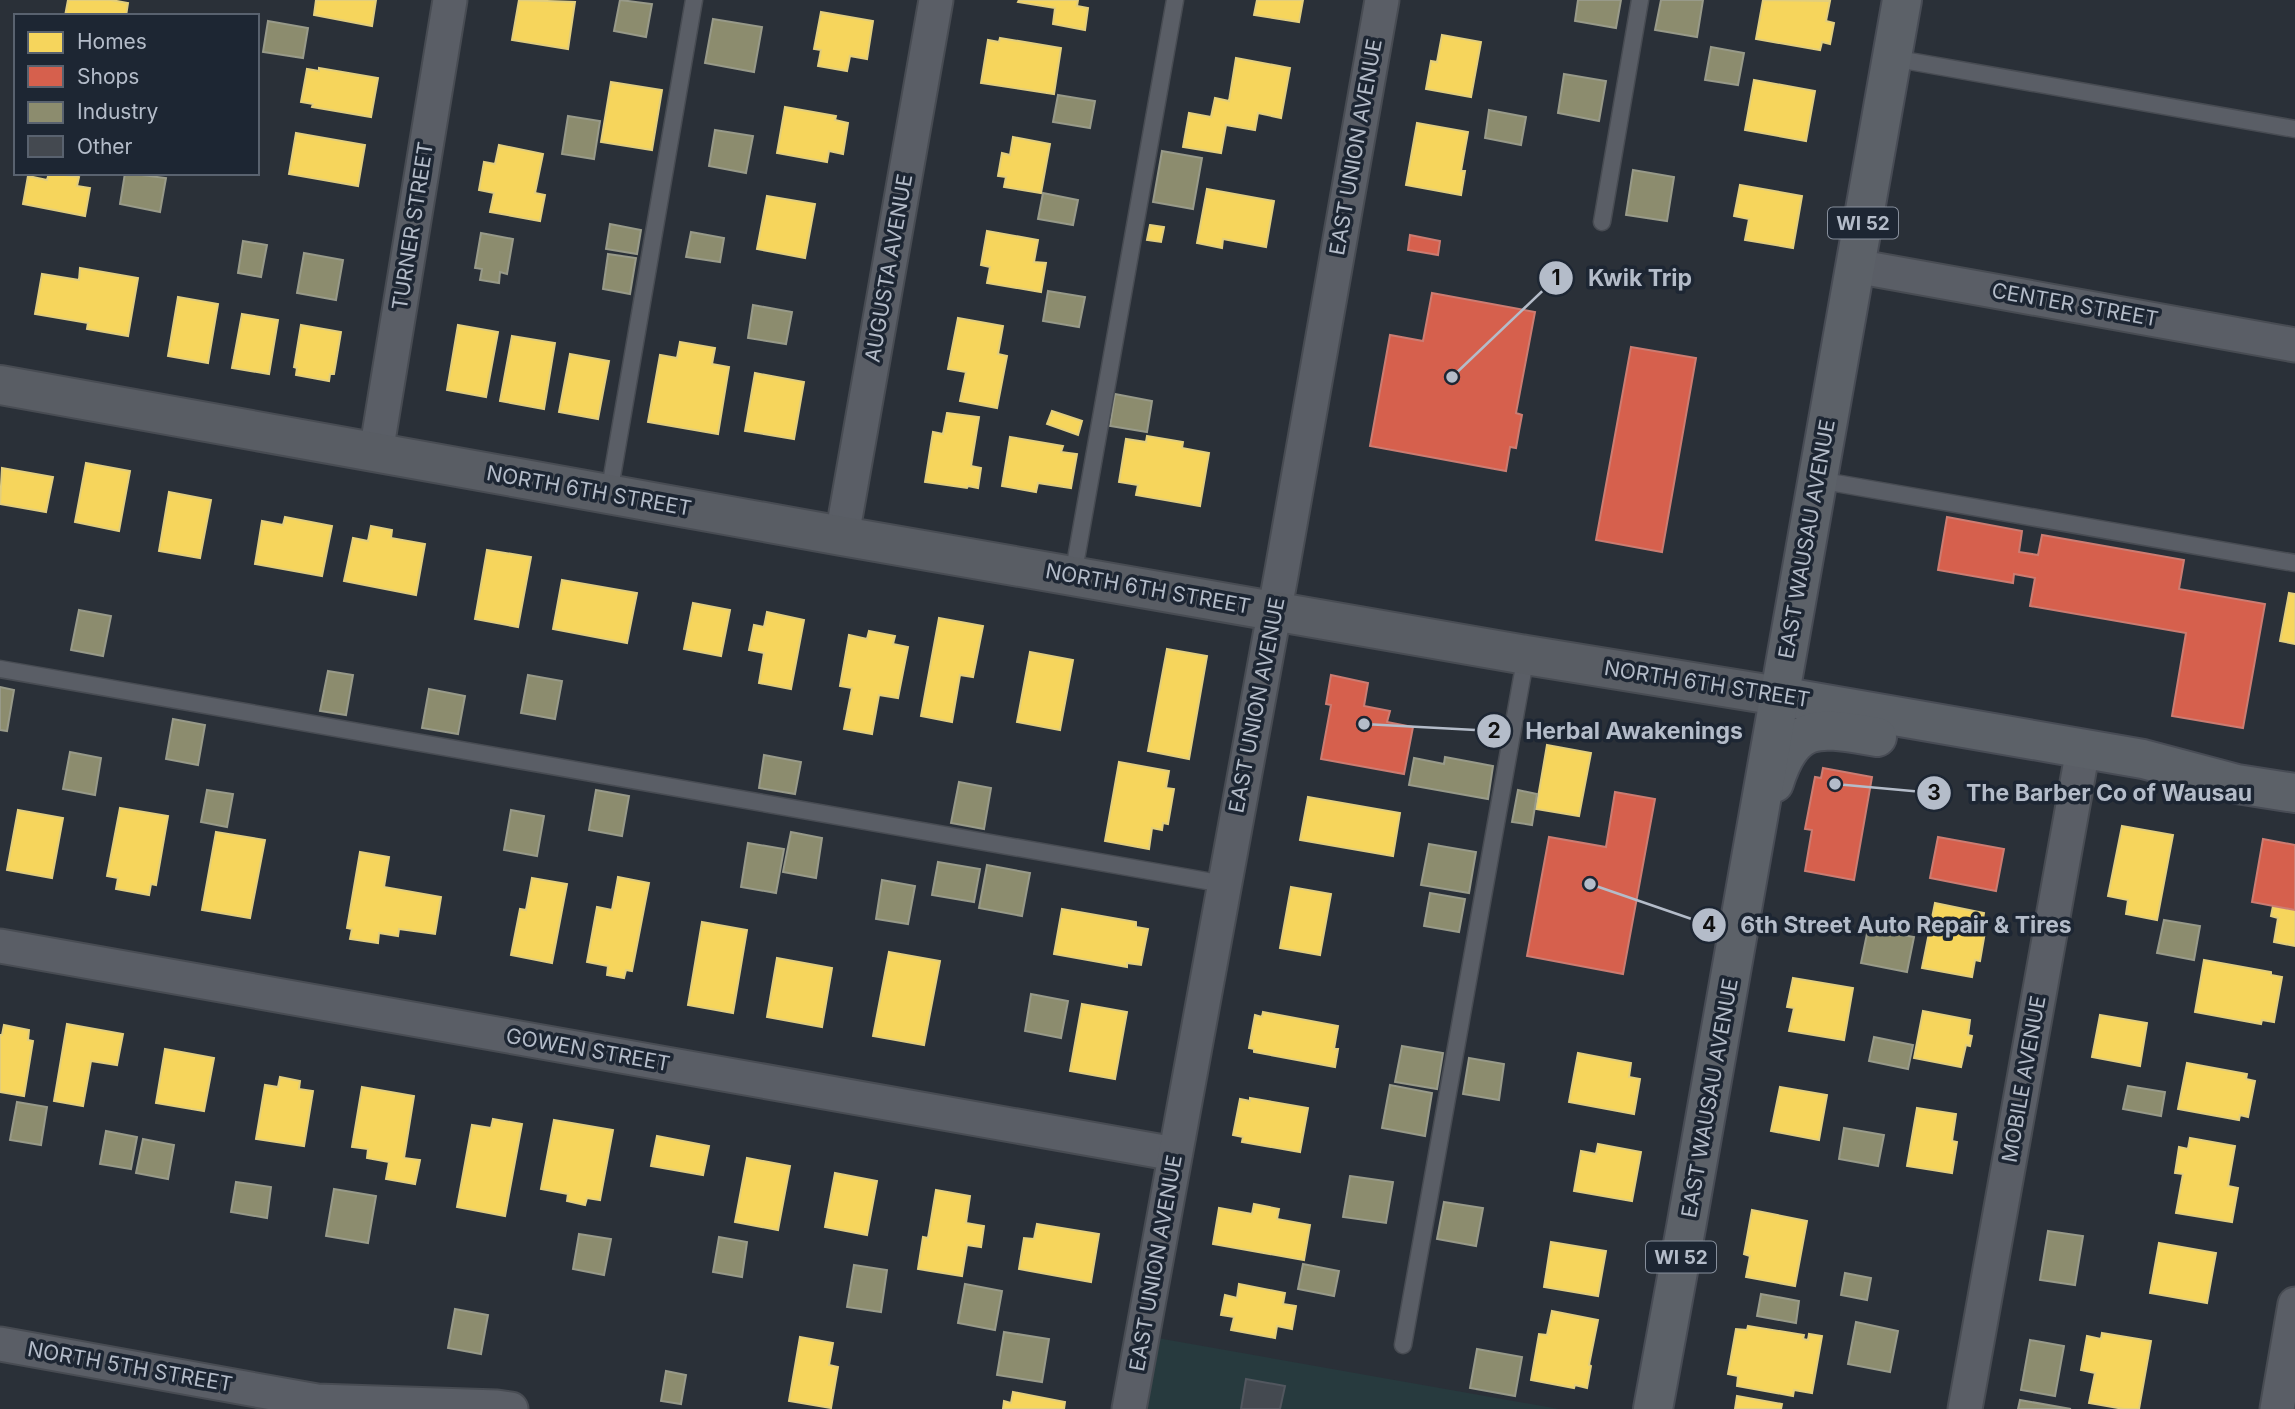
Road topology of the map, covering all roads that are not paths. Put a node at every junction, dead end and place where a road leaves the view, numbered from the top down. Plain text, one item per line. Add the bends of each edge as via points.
1 (450, 0) edge
2 (694, 0) edge
3 (936, 0) edge
4 (1175, 0) edge
5 (1382, 0) edge
6 (1640, 0) edge
7 (1902, 0) edge
8 (1892, 58) junction
9 (2295, 129) edge
10 (1602, 222) dead end
11 (1855, 266) junction
12 (2295, 345) edge
13 (0, 386) edge
14 (376, 453) junction
15 (1818, 480) junction
16 (609, 494) junction
17 (842, 536) junction
18 (2295, 564) edge
19 (1073, 576) junction
20 (1275, 611) junction
21 (1526, 655) junction
22 (0, 669) edge
23 (1779, 696) junction
24 (2083, 749) junction
25 (2295, 793) edge
26 (1224, 884) junction
27 (1749, 884) junction
28 (0, 946) edge
29 (1709, 1105) junction
30 (1175, 1154) junction
31 (2295, 1304) edge
32 (0, 1344) edge
33 (1403, 1345) dead end
34 (511, 1409) edge
35 (1129, 1409) edge
36 (1653, 1409) edge
37 (1669, 1409) edge
38 (1965, 1409) edge
39 (2277, 1409) edge

1 - 14 street, TURNER STREET
2 - 16 lane
3 - 17 street, AUGUSTA AVENUE
4 - 19 lane
5 - 20 street, EAST UNION AVENUE
6 - 10 lane
7 - 8 main road, EAST WAUSAU AVENUE / WI 52
8 - 9 lane
8 - 11 main road, EAST WAUSAU AVENUE / WI 52
11 - 12 street, CENTER STREET
11 - 15 main road, EAST WAUSAU AVENUE / WI 52
13 - 14 main road, NORTH 6TH STREET
14 - 16 main road, NORTH 6TH STREET
15 - 18 lane
15 - 23 main road, EAST WAUSAU AVENUE / WI 52
16 - 17 main road, NORTH 6TH STREET
17 - 19 main road, NORTH 6TH STREET
19 - 20 main road, NORTH 6TH STREET
20 - 21 main road, NORTH 6TH STREET
20 - 26 street, EAST UNION AVENUE
21 - 23 main road, NORTH 6TH STREET
21 - 33 lane
22 - 26 lane
23 - 24 main road, NORTH 6TH STREET
23 - 27 main road, EAST WAUSAU AVENUE / WI 52
24 - 25 main road, NORTH 6TH STREET
24 - 27 main road via 2027,759 1844,732 1812,732 1796,741 1782,758
24 - 38 street, MOBILE AVENUE
26 - 30 street, EAST UNION AVENUE
27 - 29 main road, EAST WAUSAU AVENUE / WI 52
28 - 30 street, GOWEN STREET
29 - 36 main road, EAST WAUSAU AVENUE / WI 52
29 - 37 main road via 1700,1231
30 - 35 street, EAST UNION AVENUE
31 - 39 street
32 - 34 street, NORTH 5TH STREET via 317,1401

